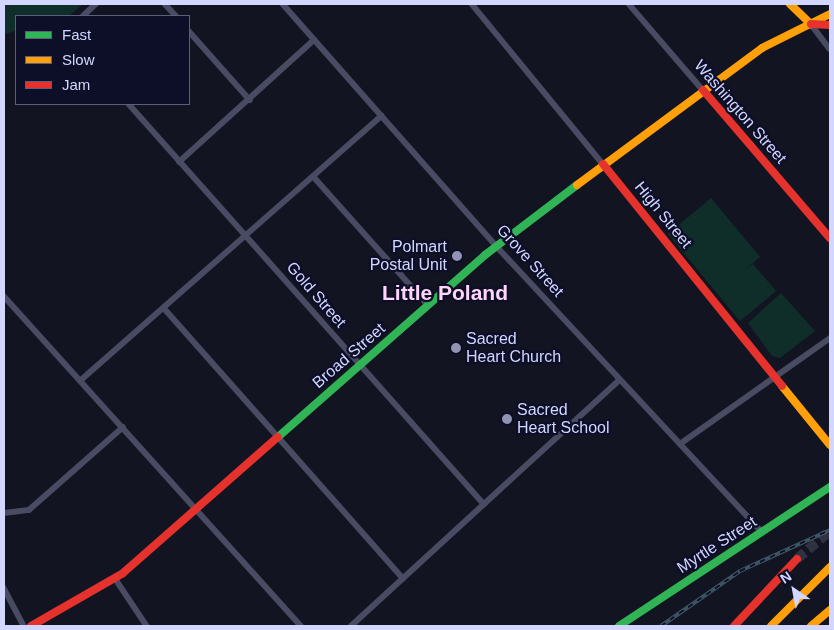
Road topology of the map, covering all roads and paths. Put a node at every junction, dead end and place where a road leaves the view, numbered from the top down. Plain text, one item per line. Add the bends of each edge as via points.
1 (96, 4) edge
2 (165, 4) edge
3 (283, 4) edge
4 (472, 4) edge
5 (629, 4) edge
6 (790, 4) edge
7 (830, 14) edge
8 (84, 15) edge
9 (175, 15) edge
10 (811, 24) junction
11 (830, 25) edge
12 (190, 32) edge
13 (314, 40) junction
14 (830, 49) edge
15 (702, 90) junction
16 (250, 100) junction
17 (130, 105) edge
18 (382, 116) junction
19 (180, 162) junction
20 (604, 164) junction
21 (314, 177) junction
22 (246, 238) junction
23 (830, 238) edge
24 (497, 246) junction
25 (4, 296) edge
26 (428, 305) junction
27 (164, 308) junction
28 (830, 338) edge
29 (359, 365) junction
30 (776, 377) junction
31 (81, 380) junction
32 (619, 380) junction
33 (123, 427) junction
34 (278, 437) junction
35 (680, 444) junction
36 (830, 445) edge
37 (830, 487) edge
38 (484, 504) junction
39 (196, 509) junction
40 (4, 513) edge
41 (762, 532) junction
42 (796, 559) tunnel mouth
43 (830, 567) edge
44 (115, 578) junction
45 (403, 578) junction
46 (4, 588) edge
47 (830, 610) edge
48 (24, 626) edge
49 (31, 626) edge
50 (147, 626) edge
51 (301, 626) edge
52 (350, 626) edge
53 (619, 626) edge
54 (734, 626) edge
55 (771, 626) edge
56 (811, 626) edge

1 - 8 street
2 - 9 street
3 - 13 street, Grove Street
4 - 20 street, High Street
5 - 15 street, Washington Street
6 - 10 main road
7 - 10 main road, Broad Street
10 - 11 main road
10 - 14 street
10 - 15 main road, Broad Street via 775,40
12 - 16 street
13 - 16 street
13 - 18 street, Grove Street
15 - 20 main road, Broad Street
15 - 23 main road, Washington Street
16 - 19 street
17 - 19 street, Gold Street
18 - 21 street
18 - 24 street, Grove Street
19 - 22 street, Gold Street
20 - 24 main road, Broad Street
20 - 30 main road, High Street
21 - 22 street
21 - 26 street
22 - 27 street
22 - 29 street, Gold Street
24 - 26 main road, Broad Street
24 - 32 street, Grove Street
25 - 31 street
26 - 29 main road, Broad Street
27 - 31 street
27 - 34 street
28 - 30 street
29 - 34 main road, Broad Street
29 - 38 street, Gold Street
30 - 35 street
30 - 36 main road, High Street
31 - 33 street
32 - 35 street, Grove Street
32 - 38 street
33 - 39 street
33 - 40 street via 29,510
34 - 39 main road, Broad Street
34 - 45 street
35 - 41 street, Grove Street
37 - 41 main road, Myrtle Street
38 - 45 street
39 - 44 main road, Broad Street
39 - 51 street
41 - 53 main road, Myrtle Street
42 - 54 main road
43 - 55 main road
44 - 49 main road, Broad Street
44 - 50 street
45 - 52 street
46 - 48 street
47 - 56 main road

